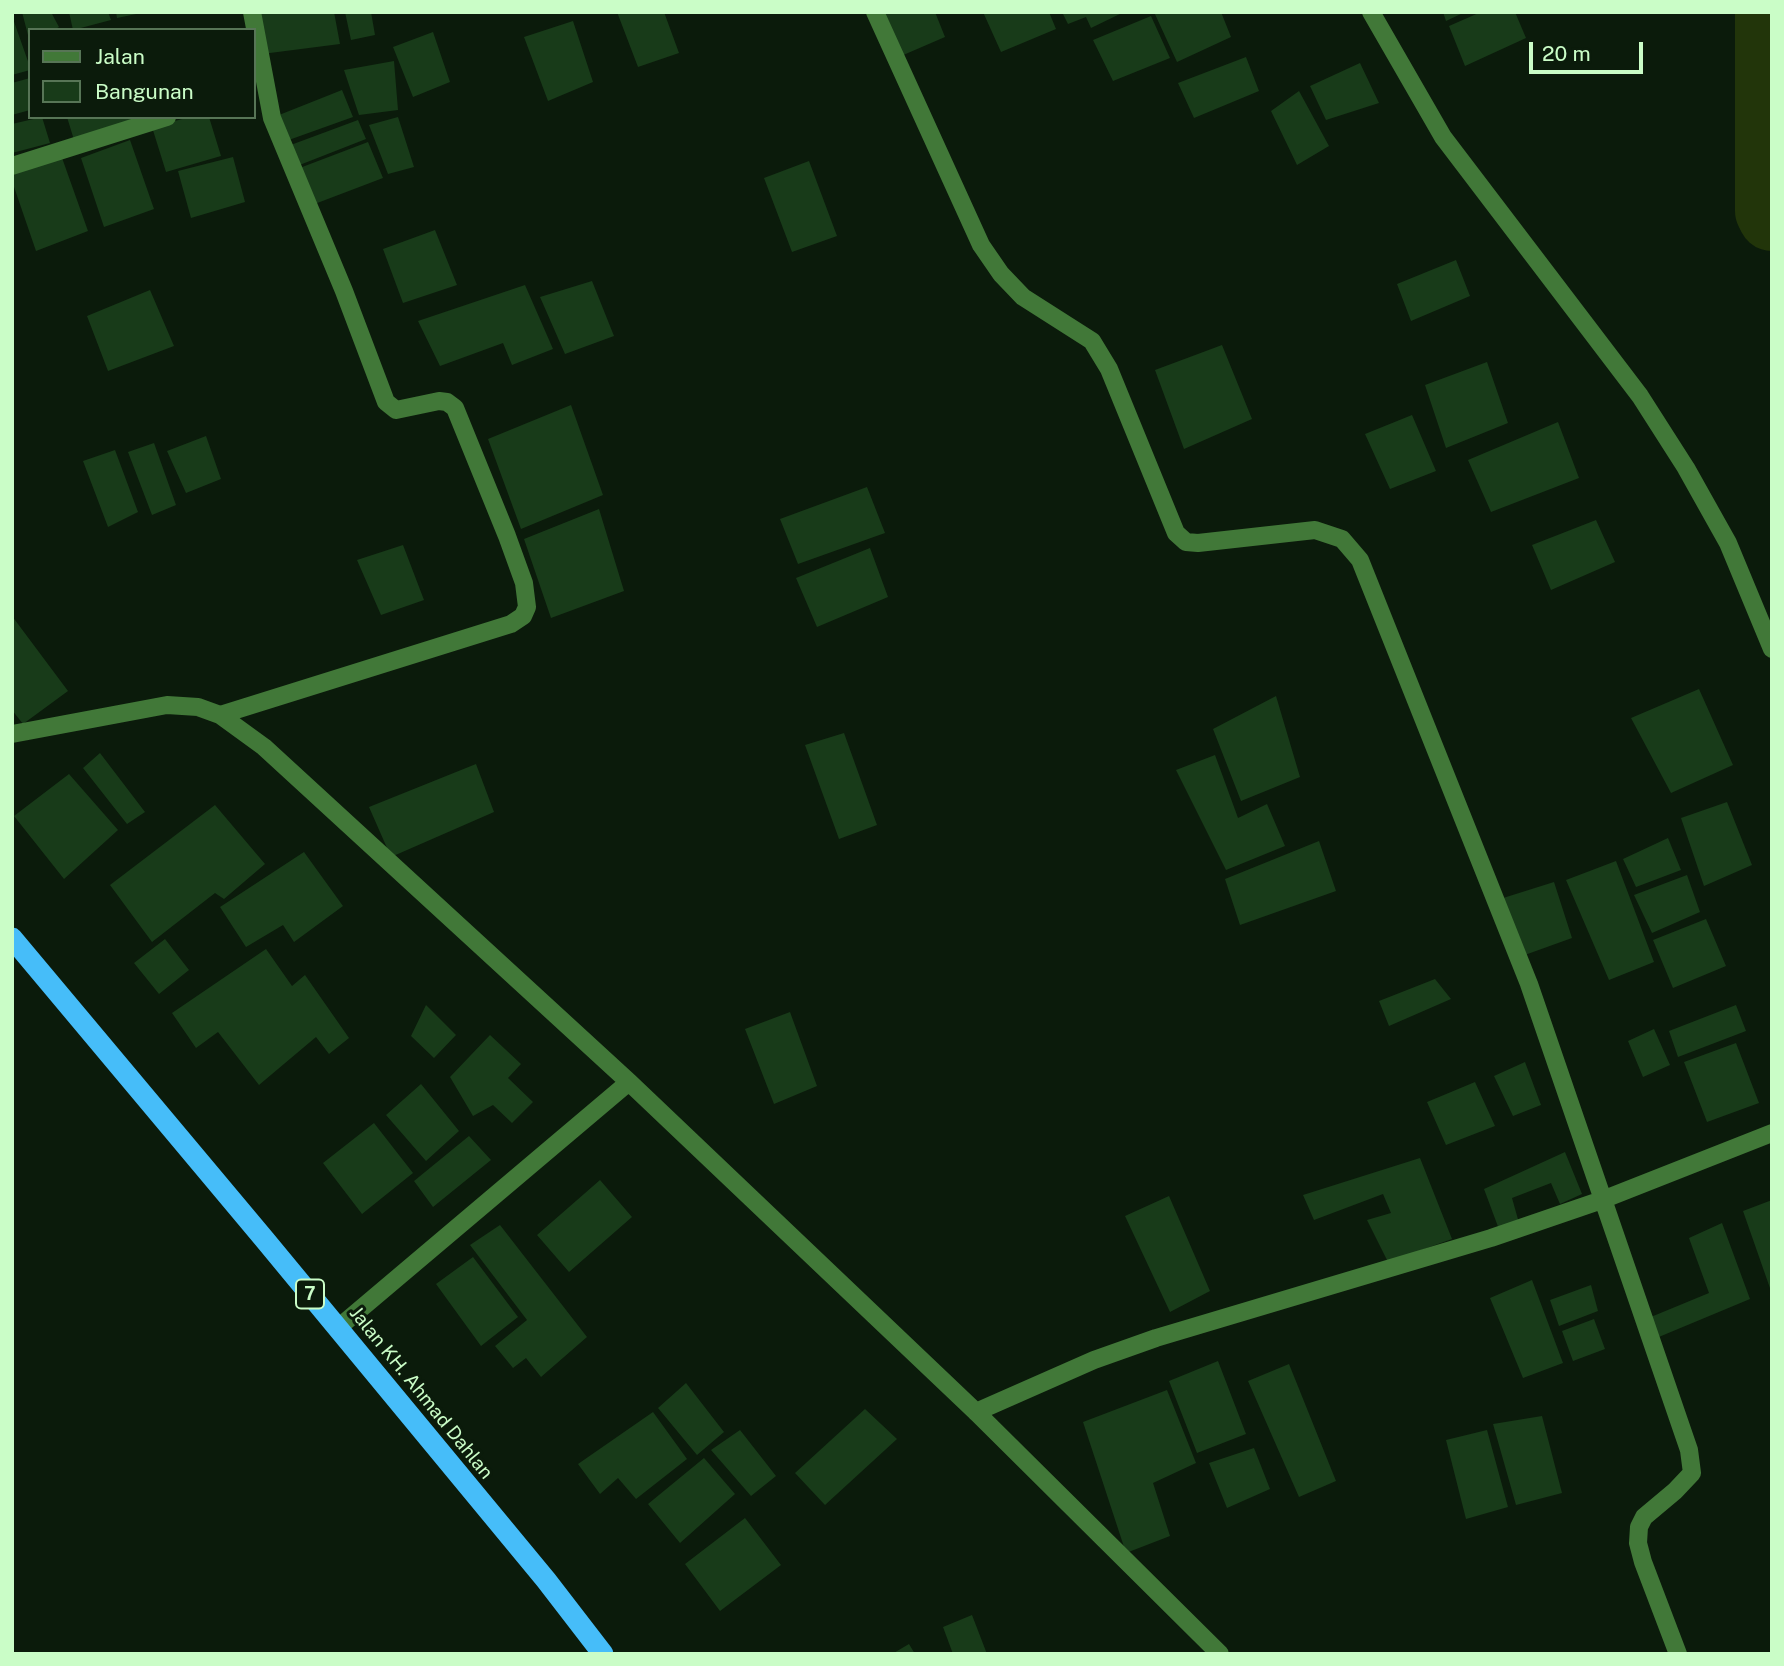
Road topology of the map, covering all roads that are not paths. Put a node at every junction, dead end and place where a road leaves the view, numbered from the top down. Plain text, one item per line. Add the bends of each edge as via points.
1 (875, 12) edge
2 (1371, 12) edge
3 (256, 51) edge
4 (259, 90) edge
5 (161, 119) edge
6 (12, 166) edge
7 (1772, 649) edge
8 (220, 715) junction
9 (12, 734) edge
10 (12, 938) edge
11 (629, 1082) junction
12 (1772, 1133) edge
13 (1602, 1200) junction
14 (338, 1328) junction
15 (976, 1412) junction
16 (603, 1654) edge
17 (1220, 1654) edge
18 (1678, 1654) edge

1 - 13 street via 981,245 1023,298 1092,341 1109,369 1176,533 1186,542 1198,543 1315,530 1342,539 1360,560 1529,984
2 - 7 street via 1443,137 1640,396 1673,447 1728,543
3 - 4 street
4 - 8 street via 386,402 396,410 439,401 455,408 508,536 527,607 511,624
5 - 6 street
8 - 9 street via 198,707 167,705
8 - 11 street via 264,747
10 - 14 highway, Jalan KH. Ahmad Dahlan / 7
11 - 14 street
11 - 15 street
12 - 13 street
13 - 15 street via 1156,1338
13 - 18 street via 1689,1450 1692,1473 1644,1517 1638,1542
14 - 16 highway, Jalan KH. Ahmad Dahlan / 7
15 - 17 street

